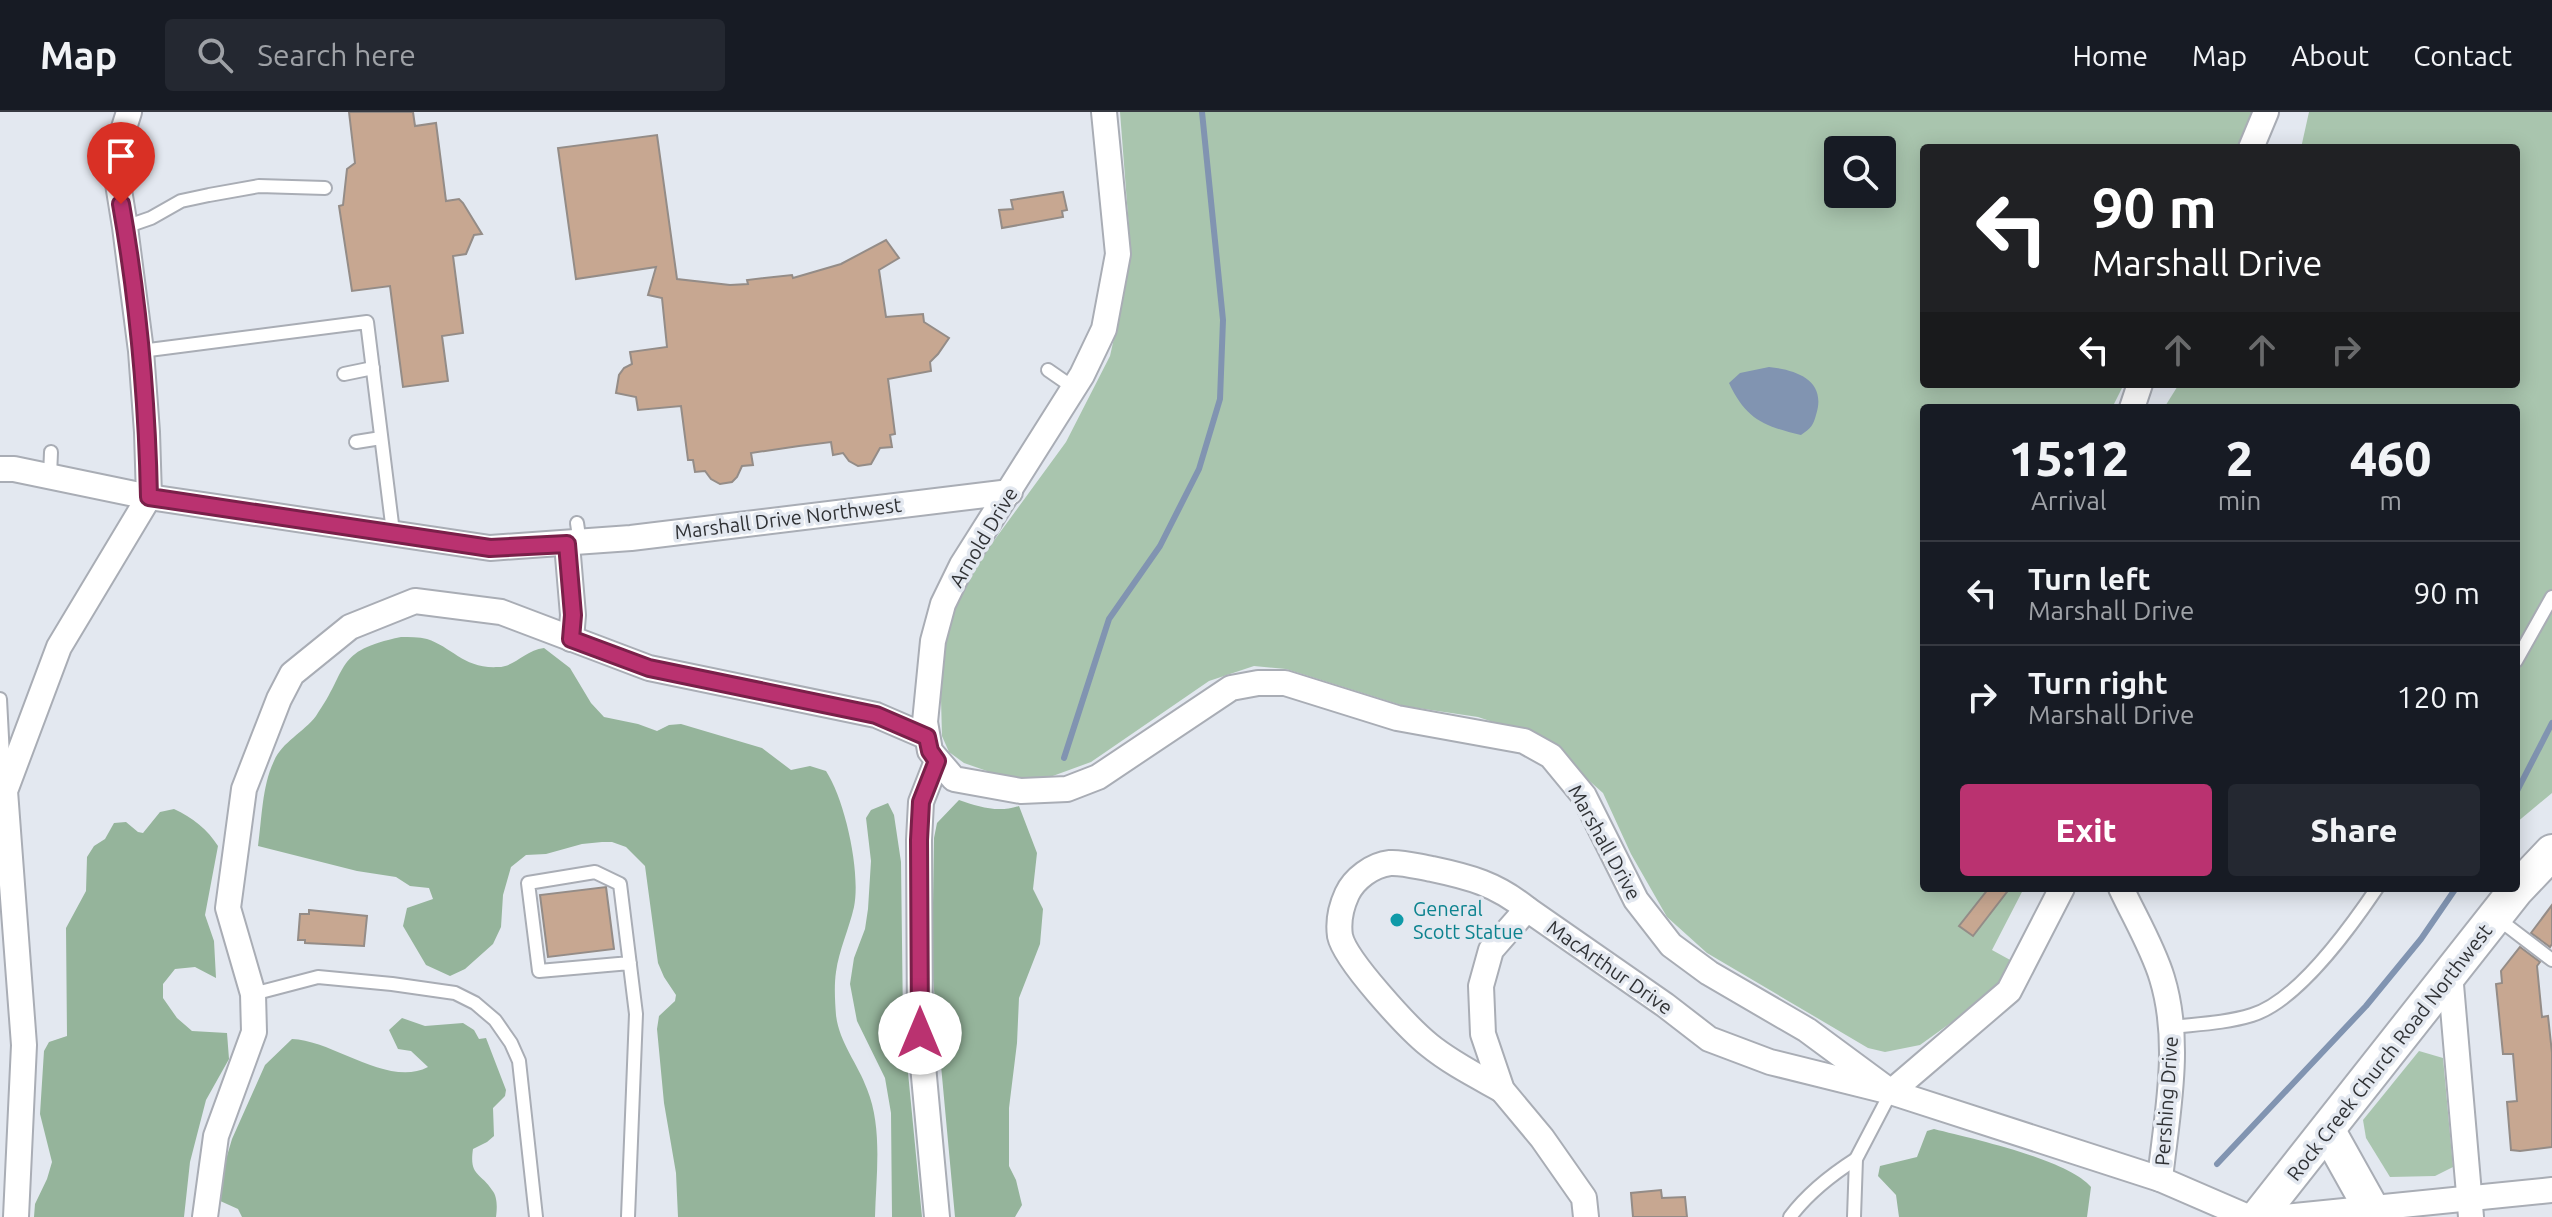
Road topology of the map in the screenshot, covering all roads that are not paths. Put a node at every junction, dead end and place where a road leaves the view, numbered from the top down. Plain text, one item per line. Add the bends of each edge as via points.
1 (129, 112) edge
2 (1104, 112) edge
3 (2266, 112) edge
4 (2253, 144) edge
5 (325, 188) dead end
6 (125, 227) junction
7 (141, 351) junction
8 (373, 368) junction
9 (1048, 370) dead end
10 (344, 374) dead end
11 (1074, 388) junction
12 (381, 438) junction
13 (356, 442) dead end
14 (0, 469) edge
15 (1010, 492) junction
16 (149, 497) junction
17 (393, 532) junction
18 (574, 536) junction
19 (2552, 597) edge
20 (571, 639) junction
21 (2520, 654) edge
22 (0, 699) edge
23 (927, 737) junction
24 (937, 761) junction
25 (5, 791) junction
26 (2552, 852) edge
27 (2520, 886) edge
28 (2060, 892) edge
29 (2123, 892) edge
30 (2374, 892) edge
31 (2515, 892) edge
32 (1527, 909) junction
33 (2495, 916) junction
34 (2552, 960) edge
35 (630, 963) junction
36 (2450, 973) junction
37 (253, 994) junction
38 (2172, 1027) junction
39 (1502, 1090) junction
40 (1891, 1092) junction
41 (2328, 1131) junction
42 (1856, 1159) junction
43 (2160, 1179) junction
44 (2552, 1190) edge
45 (2470, 1208) edge
46 (2374, 1213) edge
47 (16, 1217) edge
48 (205, 1217) edge
49 (536, 1217) edge
50 (628, 1217) edge
51 (937, 1217) edge
52 (1586, 1217) edge
53 (1790, 1217) edge
54 (1854, 1217) edge
55 (2248, 1217) edge
56 (2258, 1217) edge
57 (2283, 1217) edge

1 - 6 street via 114,159
2 - 11 street, Arnold Drive via 1118,254 1104,329
3 - 4 street
5 - 6 lane via 259,186 209,195 181,201
6 - 7 street
7 - 8 lane via 367,322
7 - 16 street
8 - 10 lane
8 - 12 lane
9 - 11 lane
11 - 15 street, Arnold Drive
12 - 13 lane
12 - 17 lane
14 - 16 street via 50,464
15 - 18 street, Marshall Drive Northwest
15 - 23 street, Arnold Drive via 943,604 933,641
16 - 17 street
16 - 25 street via 59,647
17 - 18 street via 490,548 520,538
18 - 20 street
19 - 21 lane
20 - 23 street via 649,668 876,715
20 - 37 street via 501,612 415,601 350,627 292,674 244,789 228,908
22 - 25 lane
23 - 24 street, Arnold Drive
24 - 40 street, Marshall Drive via 954,779 1021,791 1067,789 1098,777 1231,688 1258,683 1285,683 1397,718 1524,741 1551,756 1584,796 1636,900 1671,945 1807,1030
24 - 51 street via 921,802 919,840 920,1033
25 - 47 street via 24,1045
26 - 27 street, Rock Creek Church Road Northwest
28 - 40 street via 2009,991
29 - 38 street, Pershing Drive via 2162,976
30 - 38 lane via 2306,979 2281,1002 2229,1021
31 - 33 street, Rock Creek Church Road Northwest
32 - 39 street, MacArthur Drive via 1491,950 1481,986 1483,1034
32 - 39 street via 1482,881 1388,863 1354,881 1340,915 1341,939 1381,995 1428,1044
32 - 40 street, MacArthur Drive via 1709,1039 1770,1062
33 - 34 lane
33 - 36 street, Rock Creek Church Road Northwest
35 - 35 lane via 620,884 595,872 528,883 539,971
35 - 50 lane via 636,1014
36 - 41 street, Rock Creek Church Road Northwest
36 - 45 street
37 - 48 street via 254,1032 216,1136
37 - 49 lane via 318,977 455,993 475,1003 495,1020 519,1061
38 - 43 street, Pershing Drive
39 - 52 street, MacArthur Drive via 1584,1198
40 - 42 lane
40 - 43 street, Marshall Drive
41 - 46 street
41 - 56 street, Rock Creek Church Road Northwest
42 - 53 lane via 1803,1200
42 - 54 lane
43 - 55 street, Marshall Drive
44 - 45 street
45 - 46 street
46 - 57 street

